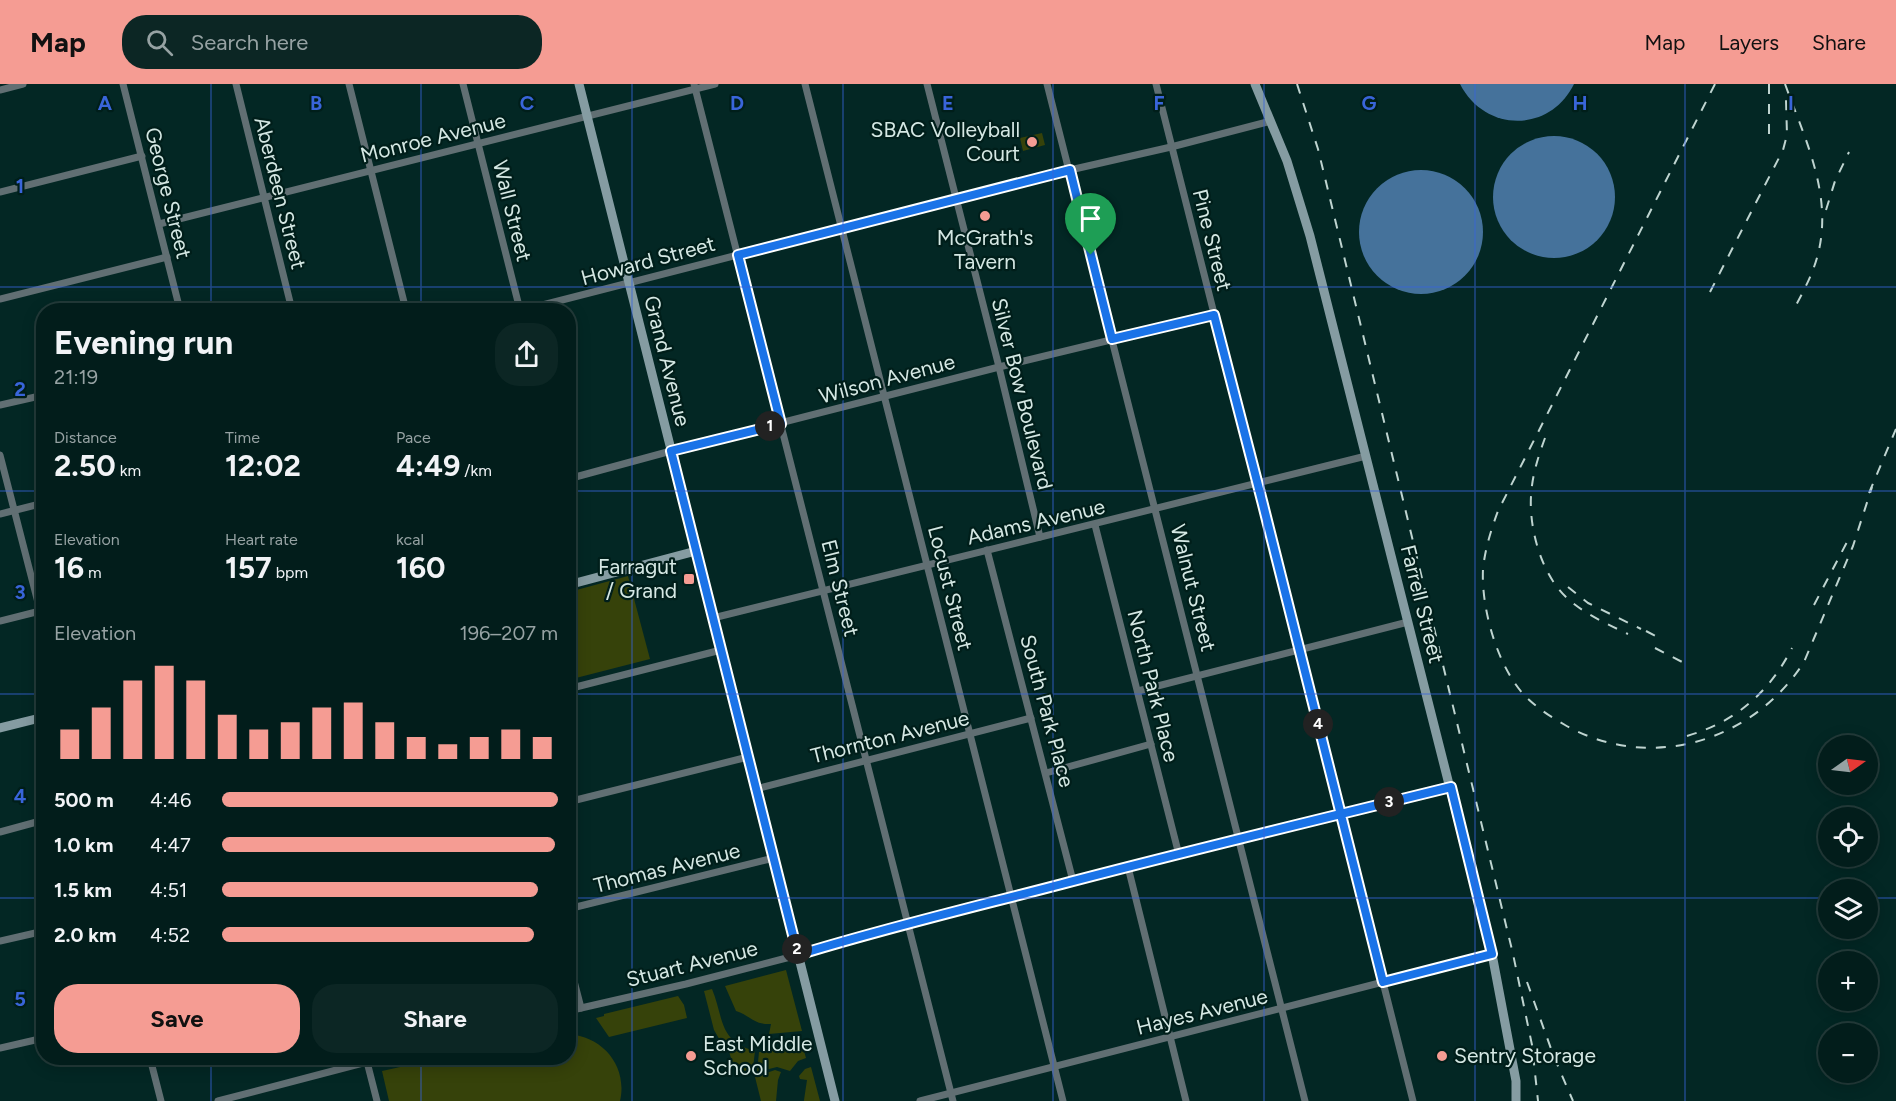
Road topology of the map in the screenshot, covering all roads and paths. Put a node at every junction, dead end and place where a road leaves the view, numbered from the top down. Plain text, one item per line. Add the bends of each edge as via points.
1 (23, 84) edge
2 (123, 84) edge
3 (236, 84) edge
4 (349, 84) edge
5 (463, 84) edge
6 (579, 84) edge
7 (715, 84) edge
8 (805, 84) edge
9 (927, 84) edge
10 (1047, 84) edge
11 (1156, 84) edge
12 (1255, 84) edge
13 (694, 87) edge
14 (0, 90) edge
15 (587, 116) junction
16 (1271, 121) junction
17 (478, 145) junction
18 (1171, 147) junction
19 (142, 156) junction
20 (1070, 170) junction
21 (370, 171) junction
22 (0, 192) edge
23 (263, 196) junction
24 (956, 199) junction
25 (159, 224) junction
26 (842, 228) junction
27 (738, 255) junction
28 (167, 257) junction
29 (629, 283) junction
30 (0, 299) edge
31 (178, 303) edge
32 (290, 303) edge
33 (404, 303) edge
34 (519, 303) edge
35 (549, 303) edge
36 (1214, 315) junction
37 (1112, 339) junction
38 (999, 367) junction
39 (36, 397) edge
40 (884, 397) junction
41 (0, 405) edge
42 (781, 424) junction
43 (671, 451) junction
44 (0, 455) edge
45 (1366, 456) junction
46 (576, 477) edge
47 (1258, 483) junction
48 (36, 505) edge
49 (1156, 509) junction
50 (14, 510) junction
51 (0, 514) edge
52 (1095, 525) junction
53 (1040, 537) junction
54 (987, 550) junction
55 (696, 551) junction
56 (927, 564) junction
57 (576, 583) edge
58 (36, 589) edge
59 (824, 591) junction
60 (36, 612) edge
61 (713, 618) junction
62 (0, 621) edge
63 (1407, 622) junction
64 (721, 650) junction
65 (1299, 650) junction
66 (1198, 676) junction
67 (576, 687) edge
68 (1138, 691) junction
69 (1031, 718) junction
70 (36, 719) edge
71 (0, 728) edge
72 (970, 734) junction
73 (1151, 744) junction
74 (748, 757) junction
75 (866, 760) junction
76 (1046, 773) junction
77 (1451, 787) junction
78 (756, 789) junction
79 (576, 800) edge
80 (1341, 814) junction
81 (36, 822) edge
82 (0, 832) edge
83 (1239, 840) junction
84 (1179, 855) junction
85 (774, 858) junction
86 (1128, 867) junction
87 (1073, 881) junction
88 (1012, 897) junction
89 (576, 907) edge
90 (907, 924) junction
91 (36, 933) edge
92 (0, 941) edge
93 (1492, 954) junction
94 (798, 955) junction
95 (1383, 982) junction
96 (576, 989) edge
97 (581, 1008) junction
98 (1282, 1008) junction
99 (576, 1009) edge
100 (1170, 1037) junction
101 (36, 1040) edge
102 (0, 1048) edge
103 (152, 1065) edge
104 (345, 1065) edge
105 (368, 1065) edge
106 (1054, 1066) junction
107 (952, 1097) edge
108 (161, 1101) edge
109 (218, 1101) edge
110 (377, 1101) edge
111 (835, 1101) edge
112 (920, 1101) edge
113 (1063, 1101) edge
114 (1186, 1101) edge
115 (1305, 1101) edge
116 (1413, 1101) edge
117 (1516, 1101) edge

1 - 14 street
2 - 19 street, George Street
3 - 23 street, Aberdeen Street
4 - 21 street
5 - 17 street, Wall Street
6 - 15 main road, Grand Avenue
7 - 13 street, Monroe Avenue
8 - 26 street, Locust Street
9 - 24 street, Silver Bow Boulevard
10 - 20 street, Walnut Street
11 - 18 street, Pine Street
12 - 16 main road, Farrell Street
13 - 15 street, Monroe Avenue
13 - 27 street, Elm Street
15 - 17 street, Monroe Avenue
15 - 29 main road, Grand Avenue
16 - 18 street, Howard Street
16 - 45 main road, Farrell Street via 1310,237
17 - 21 street, Monroe Avenue
17 - 34 street, Wall Street
18 - 20 street, Howard Street
18 - 36 street, Pine Street
19 - 22 street
19 - 25 street, George Street
20 - 24 street, Howard Street
20 - 37 street, Walnut Street
21 - 23 street, Monroe Avenue
21 - 33 street
23 - 25 street, Monroe Avenue
23 - 32 street, Aberdeen Street
24 - 26 street, Howard Street
24 - 38 street, Silver Bow Boulevard
25 - 28 street, George Street
26 - 27 street, Howard Street
26 - 40 street, Locust Street
27 - 29 street, Howard Street
27 - 42 street, Elm Street
28 - 30 street
28 - 31 street, George Street
29 - 35 street, Howard Street
29 - 43 main road, Grand Avenue
36 - 37 street, Wilson Avenue
36 - 47 street, Pine Street
37 - 38 street, Wilson Avenue
37 - 49 street, Walnut Street
38 - 40 street, Wilson Avenue
38 - 53 street, Silver Bow Boulevard
39 - 41 street
40 - 42 street, Wilson Avenue
40 - 56 street, Locust Street
42 - 43 street, Wilson Avenue
42 - 59 street, Elm Street
43 - 46 street, Wilson Avenue
43 - 55 main road, Grand Avenue
44 - 50 street
45 - 47 street, Adams Avenue
45 - 63 main road, Farrell Street
47 - 49 street, Adams Avenue
47 - 65 street, Pine Street
48 - 50 street
49 - 52 street, Adams Avenue
49 - 66 street, Walnut Street
50 - 51 street
50 - 58 street
52 - 53 street, Adams Avenue
52 - 68 street, North Park Place
53 - 54 street, Adams Avenue
54 - 56 street, Adams Avenue
54 - 69 street, South Park Place
55 - 57 main road
55 - 61 main road, Grand Avenue
56 - 59 street, Adams Avenue
56 - 72 street, Locust Street
59 - 61 street, Adams Avenue
59 - 75 street, Elm Street
60 - 62 street
61 - 64 main road, Grand Avenue
63 - 65 street
63 - 77 main road, Farrell Street
64 - 67 street
64 - 74 main road, Grand Avenue
65 - 66 street
65 - 80 street, Pine Street
66 - 68 street
66 - 83 street, Walnut Street
68 - 73 street, North Park Place
69 - 72 street, Thornton Avenue
69 - 76 street, South Park Place
70 - 71 main road
72 - 75 street, Thornton Avenue
72 - 88 street, Locust Street
73 - 76 street
73 - 84 street, North Park Place
74 - 78 main road, Grand Avenue
74 - 79 street
75 - 78 street, Thornton Avenue
75 - 90 street, Elm Street
76 - 87 street, South Park Place
77 - 80 street, Stuart Avenue
77 - 93 main road, Farrell Street
78 - 85 main road, Grand Avenue
80 - 83 street, Stuart Avenue
80 - 95 street, Pine Street
81 - 82 street
83 - 84 street, Stuart Avenue
83 - 98 street, Walnut Street
84 - 86 street, Stuart Avenue
85 - 89 street, Thomas Avenue
85 - 94 main road, Grand Avenue
86 - 87 street, Stuart Avenue
86 - 100 street
87 - 88 street, Stuart Avenue
88 - 90 street, Stuart Avenue
88 - 106 street, Locust Street
90 - 94 street, Stuart Avenue
90 - 107 street, Elm Street
91 - 92 street
93 - 95 street, Hayes Avenue
93 - 117 main road, Farrell Street
94 - 97 street, Stuart Avenue
94 - 111 main road, Grand Avenue
95 - 98 street, Hayes Avenue
95 - 116 street, Pine Street
96 - 97 street
97 - 99 street, Stuart Avenue
98 - 100 street, Hayes Avenue
98 - 115 street, Walnut Street
100 - 106 street, Hayes Avenue
100 - 114 street
101 - 102 street
103 - 108 street
104 - 109 street
105 - 110 street
106 - 107 street, Hayes Avenue
106 - 113 street, Locust Street
107 - 112 street, Hayes Avenue

